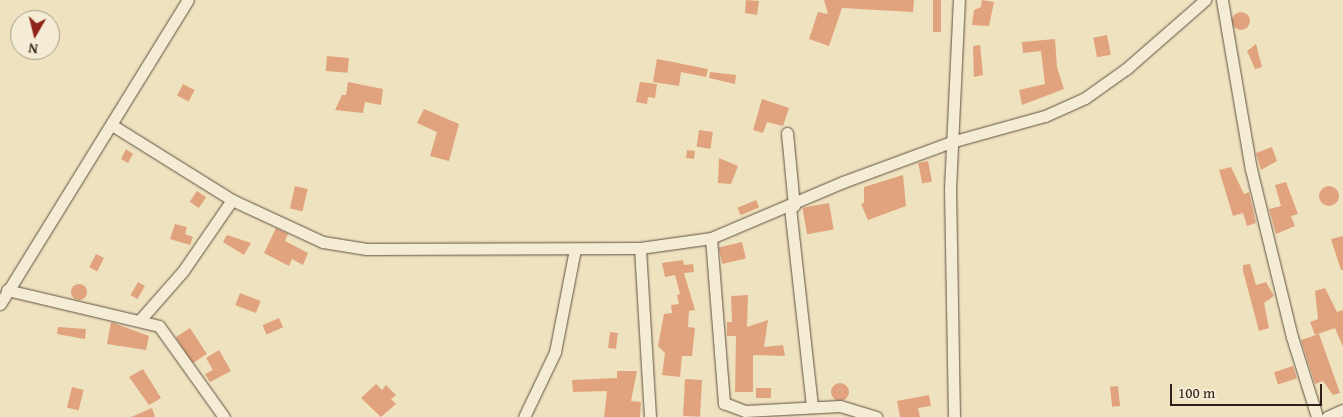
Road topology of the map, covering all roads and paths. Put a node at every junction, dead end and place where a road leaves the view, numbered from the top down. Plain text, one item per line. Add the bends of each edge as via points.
1 (188, 0) edge
2 (959, 0) edge
3 (1205, 0) edge
4 (1222, 0) edge
5 (112, 125) junction
6 (787, 133) dead end
7 (951, 142) junction
8 (232, 200) junction
9 (792, 207) junction
10 (711, 238) junction
11 (640, 248) junction
12 (575, 249) junction
13 (7, 290) junction
14 (0, 304) edge
15 (140, 320) junction
16 (812, 405) junction
17 (1343, 410) edge
18 (224, 417) edge
19 (524, 417) edge
20 (650, 417) edge
21 (876, 417) edge
22 (954, 417) edge
23 (1317, 417) edge
24 (1327, 417) edge

1 - 5 street
2 - 7 street
3 - 7 street via 1126,69 1085,98 1045,116
4 - 23 street via 1251,169 1292,337
5 - 8 street
5 - 13 street
6 - 9 street
7 - 9 street via 843,182
7 - 22 street
8 - 12 street via 323,242 366,249
8 - 15 street via 183,271
9 - 10 street
9 - 16 street
10 - 11 street
10 - 16 street via 724,403 745,411
11 - 12 street
11 - 20 street
12 - 19 street via 555,352
13 - 14 street
13 - 15 street
15 - 18 street via 159,326 170,338
16 - 21 street via 863,411
17 - 24 street

